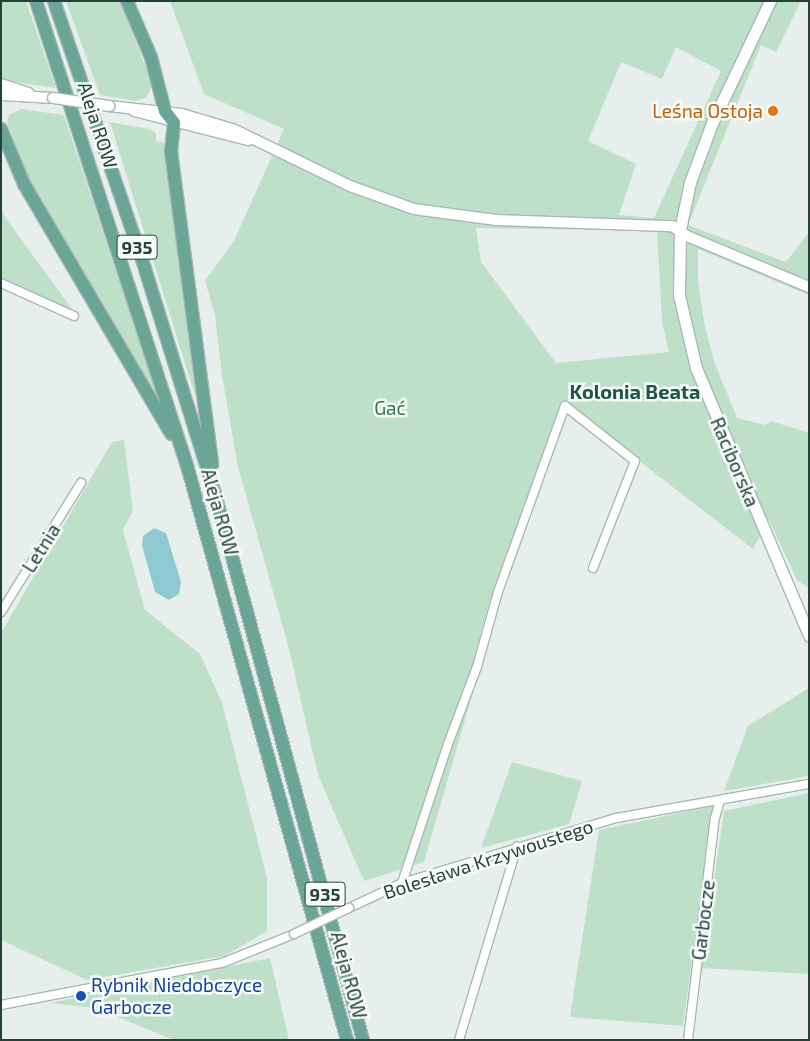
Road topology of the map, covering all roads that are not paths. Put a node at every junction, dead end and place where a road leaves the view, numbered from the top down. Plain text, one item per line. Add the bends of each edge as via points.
1 (36, 1) edge
2 (54, 1) edge
3 (127, 1) edge
4 (770, 1) edge
5 (1, 84) edge
6 (1, 95) edge
7 (32, 95) junction
8 (129, 109) junction
9 (165, 111) junction
10 (174, 123) junction
11 (1, 129) edge
12 (254, 141) junction
13 (680, 230) junction
14 (1, 283) edge
15 (809, 287) edge
16 (74, 316) dead end
17 (188, 469) junction
18 (81, 483) dead end
19 (215, 494) junction
20 (593, 568) dead end
21 (1, 612) edge
22 (809, 635) edge
23 (809, 784) edge
24 (720, 801) junction
25 (517, 847) junction
26 (402, 883) junction
27 (1, 1005) edge
28 (347, 1040) edge
29 (363, 1040) edge
30 (459, 1040) edge
31 (688, 1040) edge

1 - 17 main road, Aleja ROW / 935
2 - 19 main road, Aleja ROW / 935 via 144,268
3 - 9 main road via 150,57
4 - 13 main road, Raciborska via 705,139 690,182
5 - 7 street
6 - 7 street
7 - 8 street, bridge
8 - 9 street
8 - 10 street
9 - 10 main road
9 - 12 street via 235,130
10 - 12 street
10 - 19 main road via 171,151
11 - 17 main road via 24,184 153,401
12 - 13 street via 350,186 414,209 496,220 653,223
13 - 15 street
13 - 22 main road, Raciborska via 679,295 696,368
14 - 16 street
17 - 28 main road, Aleja ROW / 935
18 - 21 street, Letnia
19 - 29 main road, Aleja ROW / 935
20 - 26 street via 635,460 565,406 498,592 477,667
23 - 24 street, Bolesława Krzywoustego
24 - 25 street, Bolesława Krzywoustego via 616,818
24 - 31 street, Garbocze via 715,818
25 - 26 street, Bolesława Krzywoustego
25 - 30 street
26 - 27 street, Bolesława Krzywoustego, bridge via 294,934 222,963

